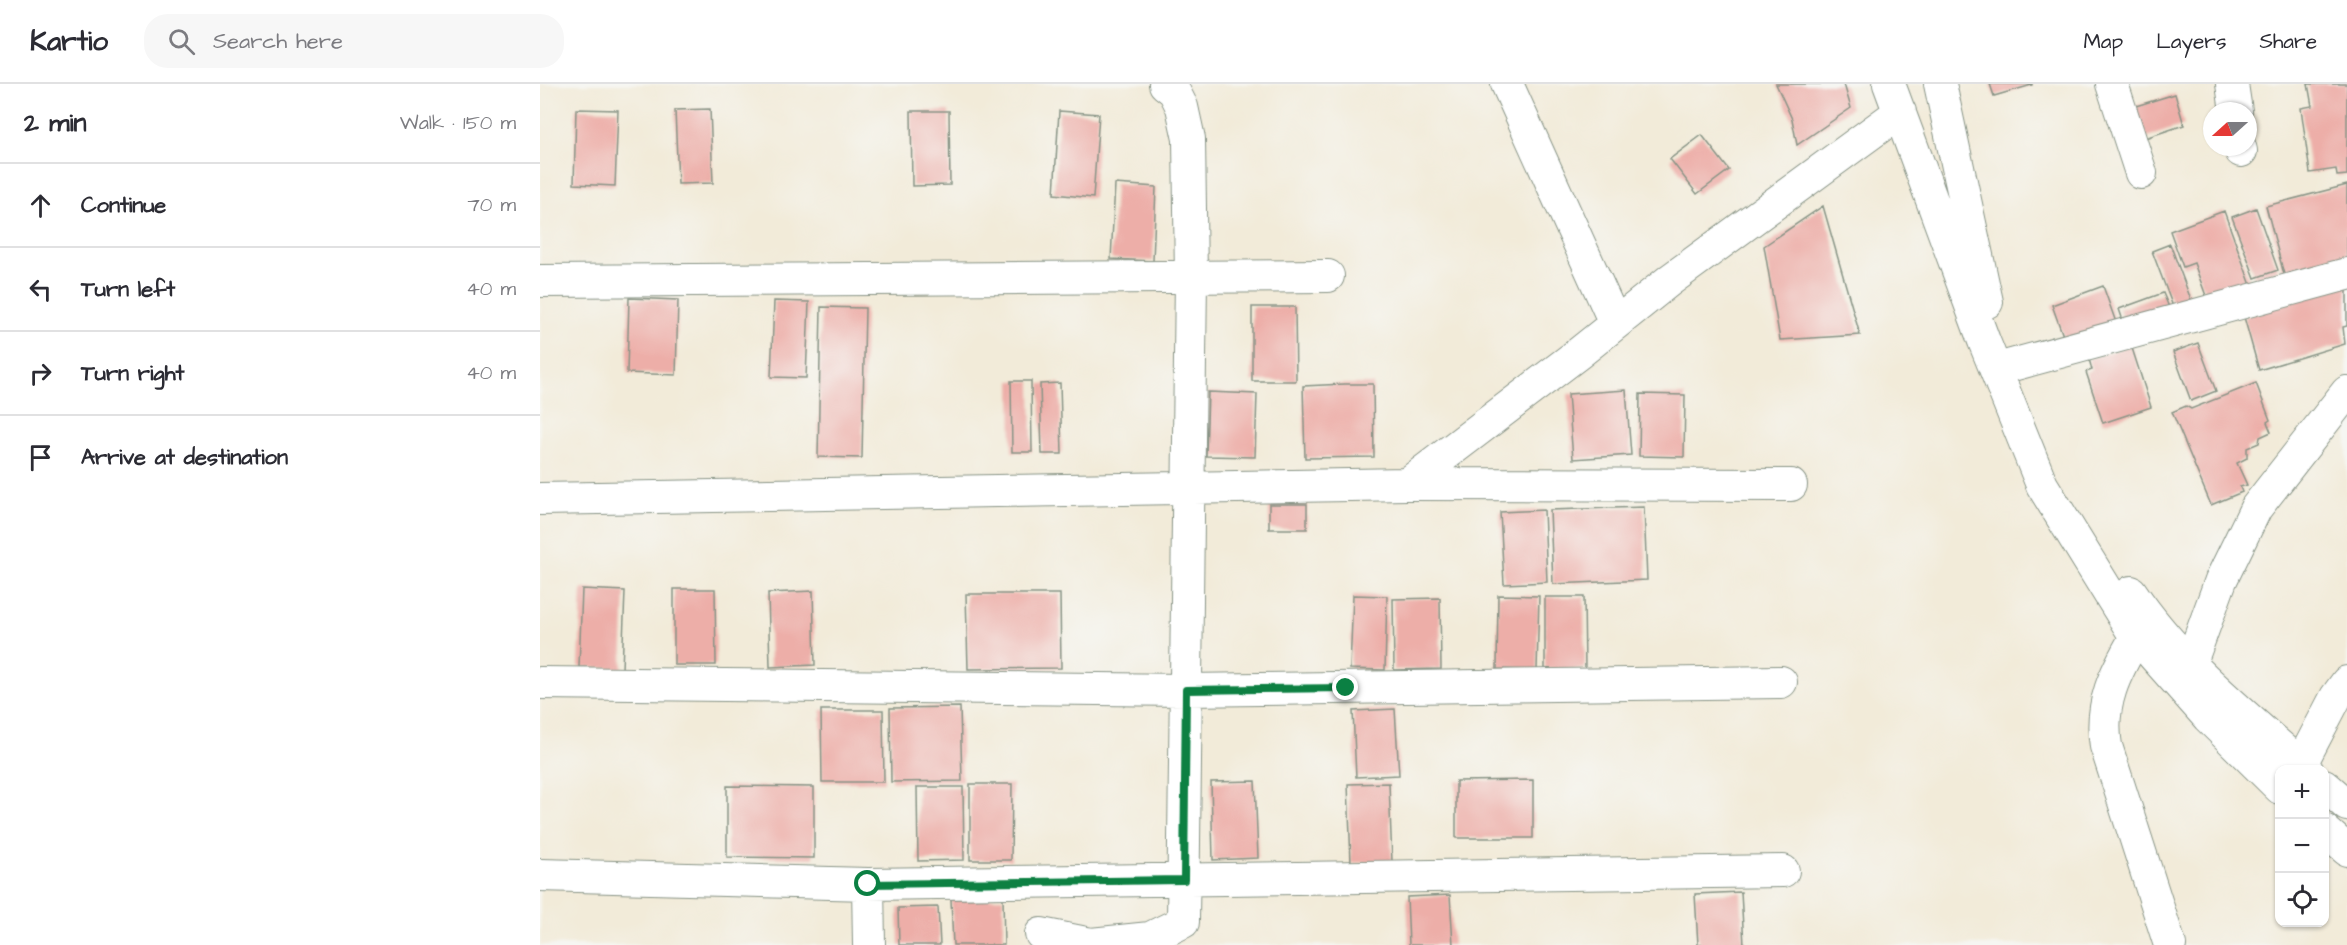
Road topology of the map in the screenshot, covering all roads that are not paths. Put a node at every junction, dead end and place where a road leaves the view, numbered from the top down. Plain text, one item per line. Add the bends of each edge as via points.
1 (1165, 84) edge
2 (1507, 84) edge
3 (1940, 84) edge
4 (2112, 84) edge
5 (2232, 84) edge
6 (1895, 98) edge
7 (2235, 102) edge
8 (2141, 173) dead end
9 (2347, 274) edge
10 (1328, 276) dead end
11 (1191, 278) junction
12 (540, 280) edge
13 (1615, 323) junction
14 (2001, 368) junction
15 (2347, 392) edge
16 (1407, 484) junction
17 (1791, 485) dead end
18 (1189, 488) junction
19 (540, 499) edge
20 (2136, 637) junction
21 (2190, 665) junction
22 (1781, 682) dead end
23 (540, 683) edge
24 (2341, 689) edge
25 (1186, 690) junction
26 (2302, 765) edge
27 (2305, 765) edge
28 (2275, 783) edge
29 (2329, 789) edge
30 (2347, 805) edge
31 (2329, 834) edge
32 (2347, 850) edge
33 (1783, 871) dead end
34 (540, 874) edge
35 (1184, 880) junction
36 (868, 884) junction
37 (1041, 934) dead end
38 (869, 945) edge
39 (2170, 945) edge

1 - 11 street via 1174,91 1182,107 1189,139
2 - 13 street
3 - 14 street
4 - 8 street
5 - 7 street
6 - 13 street
6 - 20 street via 1984,341 2042,484
9 - 14 street
10 - 11 street
11 - 12 street
11 - 18 street
13 - 16 street
14 - 21 street via 2114,567 2149,620
15 - 21 street via 2256,508 2221,580
16 - 17 street
16 - 18 street
18 - 19 street
18 - 25 street
20 - 28 street
20 - 39 street via 2114,674 2103,727
21 - 26 street
22 - 25 street
23 - 25 street
24 - 27 street
25 - 35 street
29 - 30 street
31 - 32 street
33 - 35 street
34 - 36 street
35 - 36 street
35 - 37 street via 1183,922 1150,938 1091,944
36 - 38 street

